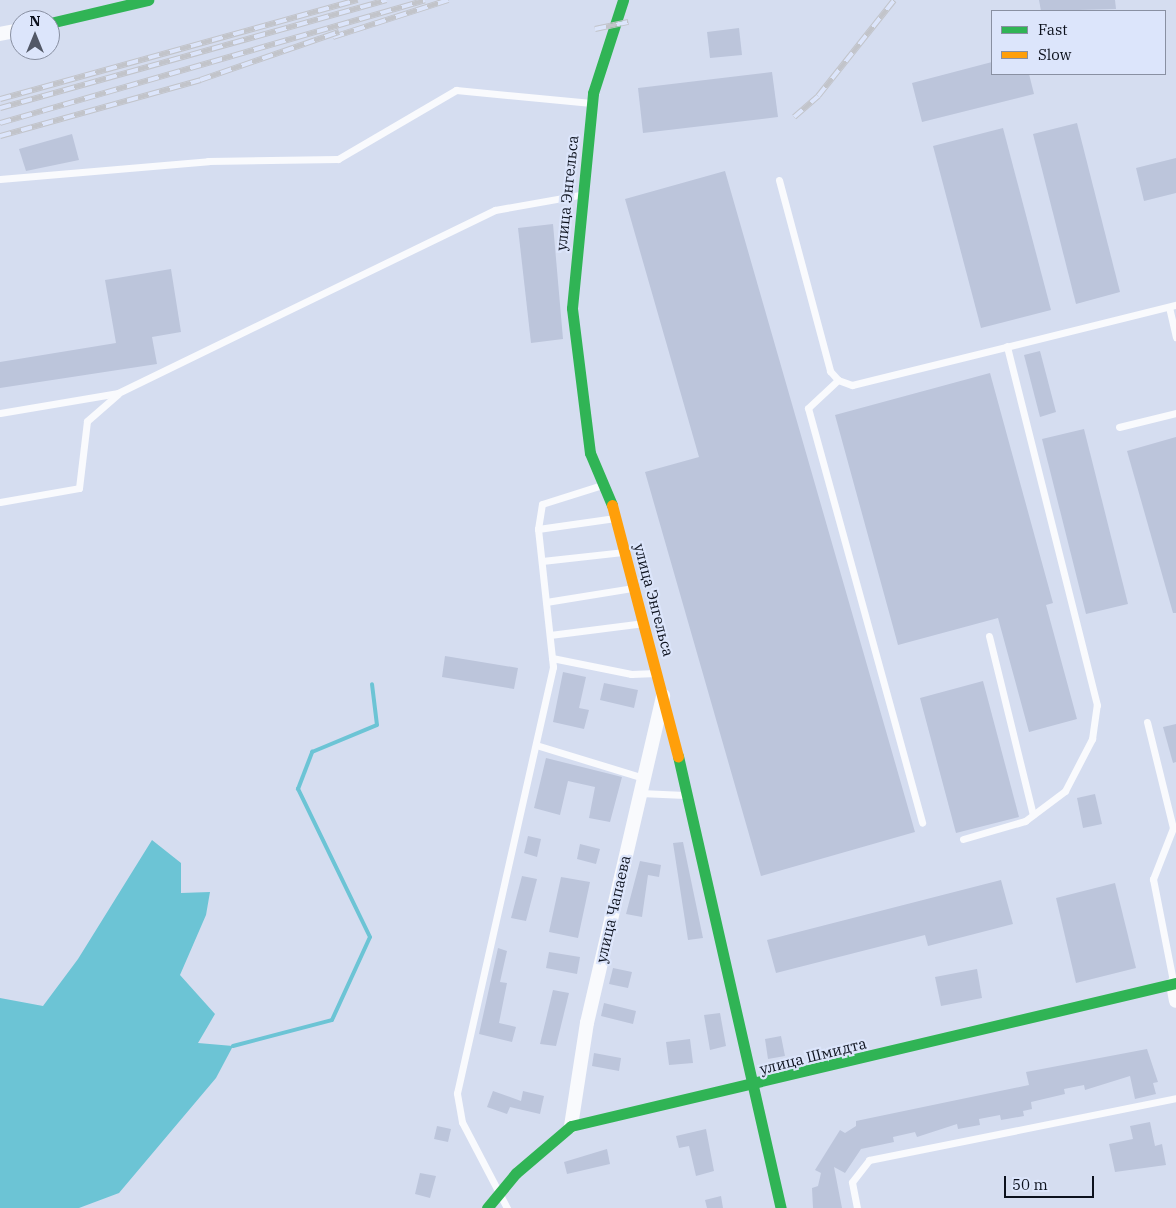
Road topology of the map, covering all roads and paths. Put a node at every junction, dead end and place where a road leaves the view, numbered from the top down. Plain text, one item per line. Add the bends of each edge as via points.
1 (148, 0) edge
2 (623, 0) edge
3 (60, 21) edge
4 (592, 103) junction
5 (0, 179) edge
6 (779, 180) dead end
7 (580, 194) junction
8 (1172, 306) edge
9 (1176, 337) edge
10 (1007, 346) junction
11 (838, 380) junction
12 (118, 393) junction
13 (0, 412) edge
14 (1176, 413) edge
15 (1119, 427) dead end
16 (606, 483) junction
17 (0, 502) edge
18 (616, 518) junction
19 (538, 528) junction
20 (625, 552) junction
21 (542, 561) junction
22 (634, 587) junction
23 (546, 602) junction
24 (644, 623) junction
25 (550, 635) junction
26 (989, 636) dead end
27 (552, 658) junction
28 (658, 673) junction
29 (664, 693) junction
30 (1147, 722) dead end
31 (536, 745) junction
32 (644, 778) junction
33 (640, 793) junction
34 (688, 795) junction
35 (1033, 815) junction
36 (922, 823) dead end
37 (963, 839) dead end
38 (1175, 984) edge
39 (1176, 1001) edge
40 (753, 1085) junction
41 (1176, 1098) edge
42 (571, 1126) junction
43 (500, 1190) junction
44 (487, 1208) edge
45 (507, 1208) edge
46 (781, 1208) edge
47 (857, 1208) edge

1 - 3 street
2 - 4 street, улица Энгельса
4 - 5 lane via 456,90 338,159 208,161
4 - 7 street, улица Энгельса
6 - 11 lane via 830,371
7 - 12 lane via 495,210
7 - 16 street, улица Энгельса via 572,308 577,371 590,452
8 - 9 lane
8 - 10 lane
10 - 11 lane via 852,385
10 - 35 lane via 1097,705 1092,739 1065,791
11 - 36 lane via 808,408
12 - 13 lane
12 - 17 lane via 87,420 79,488
14 - 15 lane
16 - 18 street, улица Энгельса
16 - 19 lane via 542,504
18 - 19 lane
18 - 20 street, улица Энгельса
19 - 21 lane
20 - 21 lane
20 - 22 street, улица Энгельса
21 - 23 lane
22 - 23 lane
22 - 24 street, улица Энгельса
23 - 25 lane
24 - 25 lane
24 - 28 street, улица Энгельса
25 - 27 lane
26 - 35 lane
27 - 28 lane via 631,674
27 - 31 lane
28 - 29 street, улица Энгельса
29 - 32 street, улица Чапаева
29 - 34 street, улица Энгельса
30 - 38 lane via 1173,828 1153,879
31 - 32 lane
31 - 43 lane via 457,1093 462,1122
32 - 33 street, улица Чапаева
33 - 34 lane
33 - 42 street, улица Чапаева via 587,1023
34 - 40 street, улица Энгельса
35 - 37 lane
38 - 39 street
38 - 40 street, улица Шмидта
40 - 42 street, улица Шмидта
40 - 46 street, улица Энгельса
41 - 47 lane via 869,1160 852,1182
42 - 43 street, улица Шмидта
43 - 44 street, улица Шмидта
43 - 45 lane

